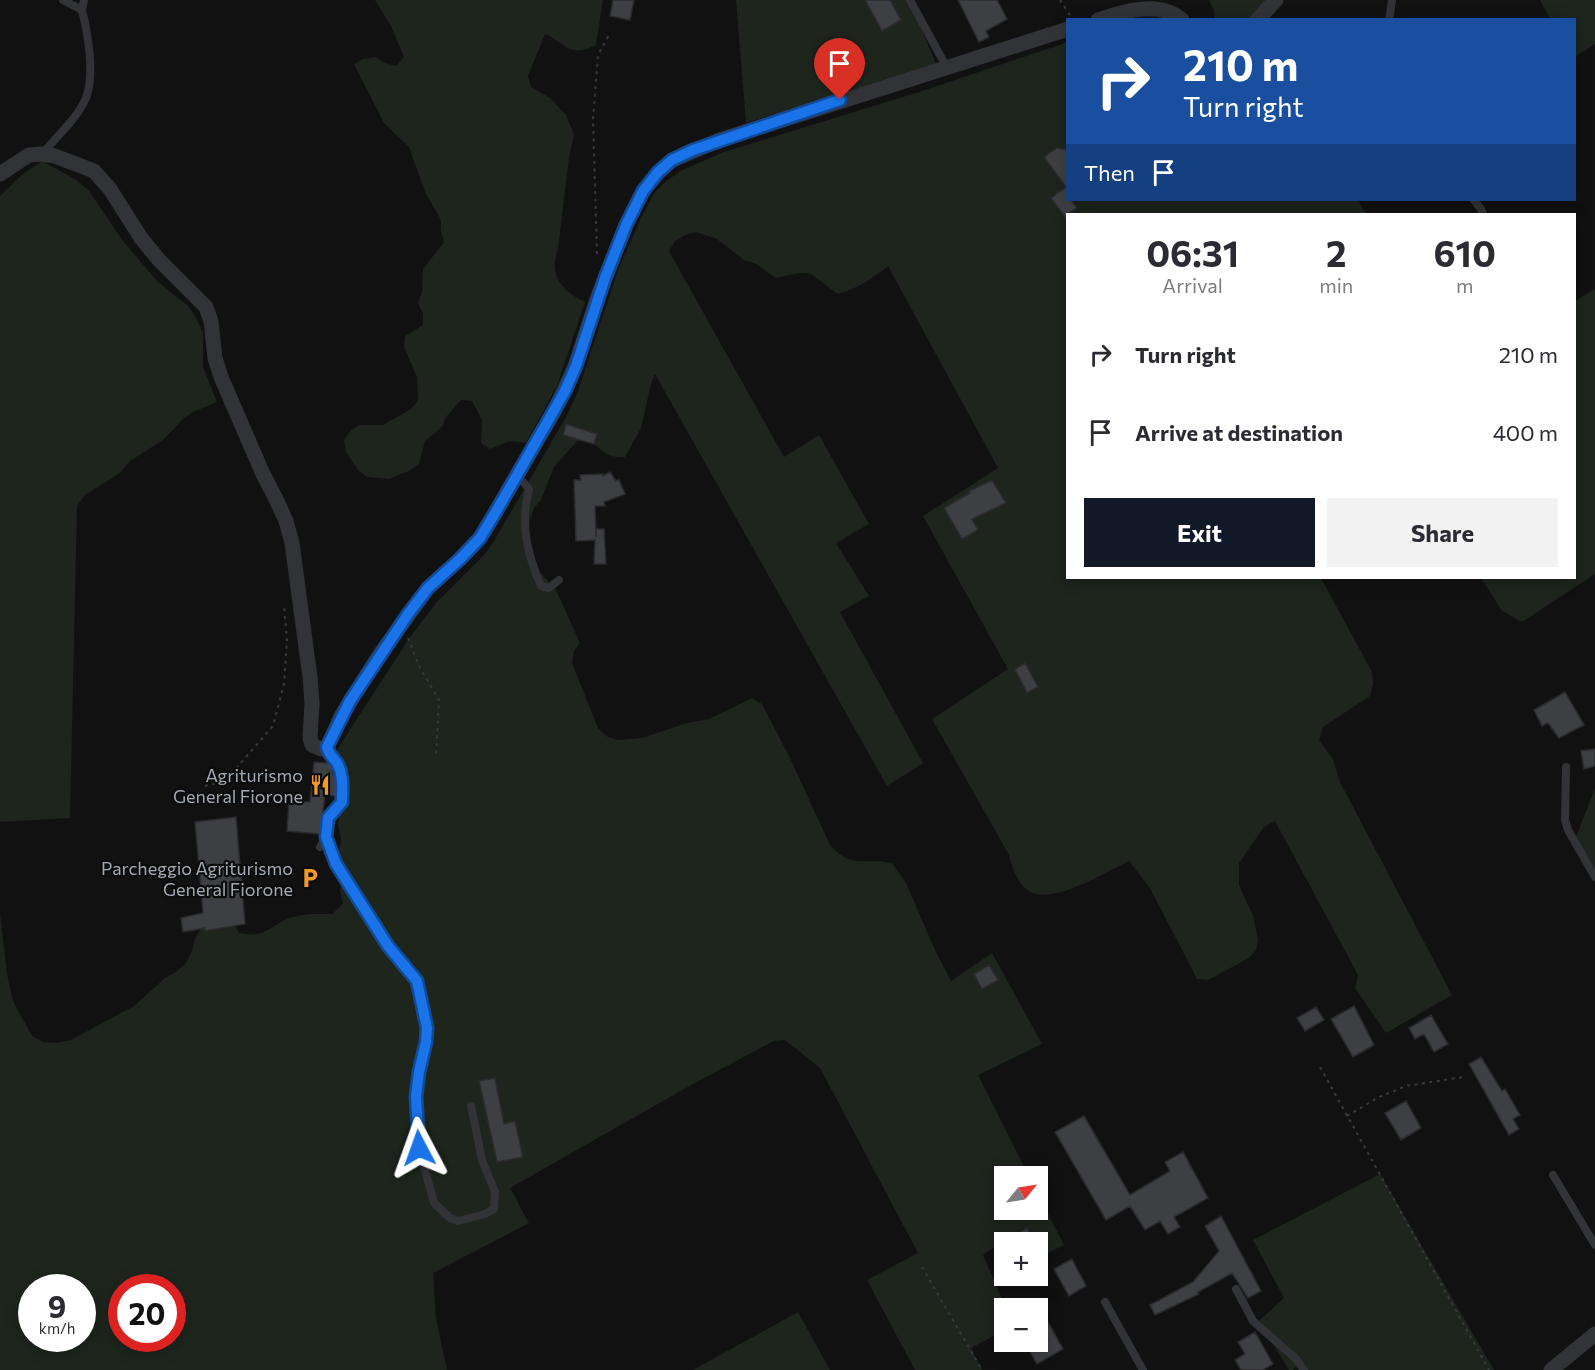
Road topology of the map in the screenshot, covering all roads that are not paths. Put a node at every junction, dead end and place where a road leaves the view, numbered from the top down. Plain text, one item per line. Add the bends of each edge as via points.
1 (63, 0) edge
2 (84, 0) edge
3 (910, 0) edge
4 (1276, 0) edge
5 (1392, 0) edge
6 (82, 10) junction
7 (1104, 18) edge
8 (1179, 18) edge
9 (1259, 18) edge
10 (1389, 18) edge
11 (1066, 30) edge
12 (947, 68) junction
13 (42, 154) junction
14 (0, 174) edge
15 (517, 475) junction
16 (559, 580) dead end
17 (327, 747) junction
18 (1566, 767) dead end
19 (326, 837) junction
20 (320, 847) dead end
21 (1595, 877) edge
22 (471, 1106) dead end
23 (1552, 1175) dead end
24 (1595, 1245) edge
25 (1236, 1289) dead end
26 (1105, 1302) dead end
27 (1595, 1334) edge
28 (1143, 1370) edge
29 (1304, 1370) edge
30 (1551, 1370) edge

1 - 6 lane
2 - 6 lane
3 - 12 lane
4 - 9 street
5 - 10 lane
6 - 13 lane via 89,51 86,98
7 - 8 street via 1151,7 1166,8
11 - 12 street
12 - 15 street via 711,143 672,160 658,172 643,191 626,225 565,391
13 - 14 street via 29,155
13 - 17 street via 82,166 102,178 141,238 206,307 221,377 286,521 310,677 310,738 316,748
15 - 16 lane via 529,489 525,536 533,568 541,586 549,588
15 - 17 street via 480,538 428,588 400,626 350,701
17 - 19 lane via 328,755 342,774 342,802 328,818
18 - 21 lane via 1565,820
19 - 20 lane
19 - 22 lane via 336,864 380,934 417,981 427,1028 416,1096 419,1148 434,1203 458,1221 494,1209 495,1192 482,1160
23 - 24 lane
25 - 29 lane via 1253,1321
26 - 28 lane
27 - 30 street

